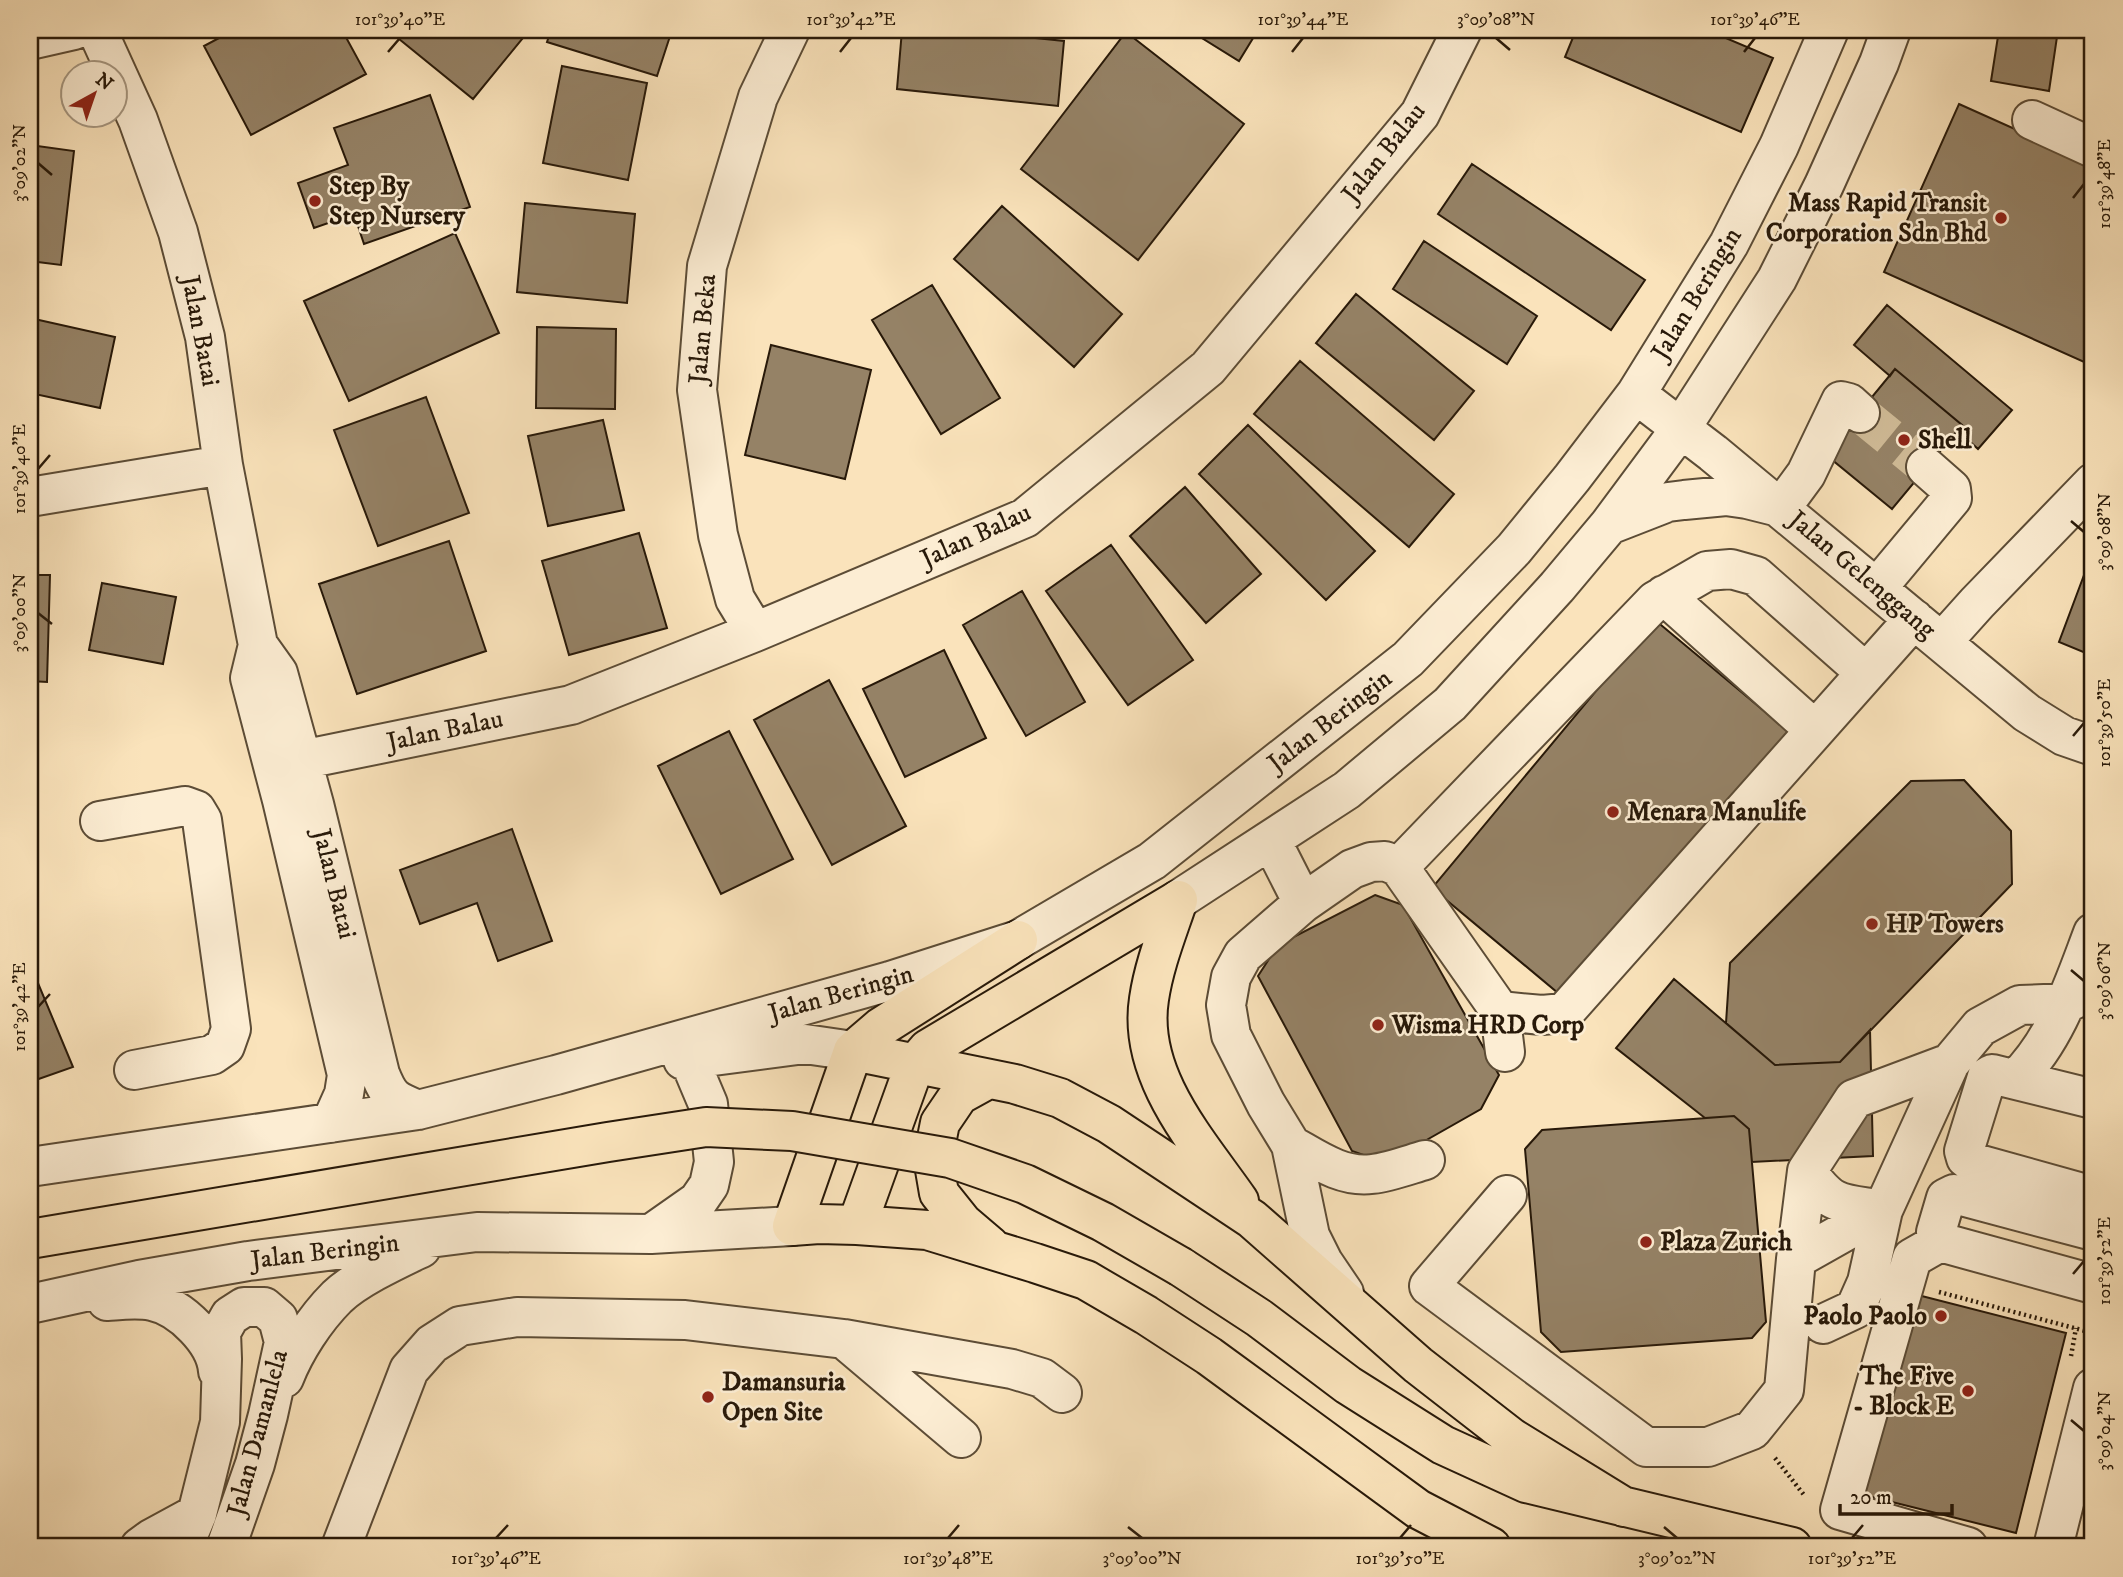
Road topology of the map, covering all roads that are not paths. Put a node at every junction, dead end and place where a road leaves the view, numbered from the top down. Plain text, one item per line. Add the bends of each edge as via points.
1 (74, 30) edge
2 (97, 30) edge
3 (790, 30) edge
4 (1462, 30) edge
5 (1829, 30) edge
6 (1891, 30) edge
7 (30, 40) edge
8 (2032, 120) dead end
9 (2093, 148) edge
10 (1636, 394) junction
11 (1860, 412) tunnel mouth
12 (1681, 428) junction
13 (223, 466) junction
14 (1926, 467) tunnel mouth
15 (2093, 483) edge
16 (30, 497) edge
17 (1781, 508) junction
18 (1609, 525) junction
19 (1877, 588) junction
20 (1664, 595) junction
21 (1928, 631) junction
22 (755, 632) junction
23 (258, 645) junction
24 (1866, 673) junction
25 (1815, 730) junction
26 (2093, 746) edge
27 (302, 760) junction
28 (100, 821) dead end
29 (1271, 840) junction
30 (1399, 867) junction
31 (1178, 900) junction
32 (1303, 903) junction
33 (2093, 933) edge
34 (1018, 940) junction
35 (2080, 996) edge
36 (1500, 1012) junction
37 (853, 1051) junction
38 (1505, 1052) dead end
39 (689, 1059) junction
40 (1950, 1063) junction
41 (915, 1064) junction
42 (134, 1070) dead end
43 (556, 1075) junction
44 (988, 1079) junction
45 (2016, 1079) junction
46 (2093, 1099) edge
47 (418, 1110) junction
48 (331, 1123) junction
49 (1291, 1145) junction
50 (1425, 1160) dead end
51 (30, 1167) edge
52 (1807, 1171) junction
53 (1507, 1195) dead end
54 (2093, 1196) edge
55 (1883, 1210) junction
56 (1252, 1219) junction
57 (857, 1225) junction
58 (792, 1226) junction
59 (2093, 1231) edge
60 (477, 1232) junction
61 (651, 1234) junction
62 (30, 1239) edge
63 (1940, 1242) junction
64 (995, 1250) junction
65 (1796, 1259) junction
66 (2093, 1284) edge
67 (30, 1306) edge
68 (1355, 1309) junction
69 (1823, 1325) dead end
70 (844, 1339) junction
71 (2093, 1388) edge
72 (1062, 1393) dead end
73 (268, 1415) junction
74 (220, 1422) junction
75 (961, 1438) dead end
76 (1624, 1507) junction
77 (2070, 1526) edge
78 (190, 1531) edge
79 (141, 1547) edge
80 (226, 1547) edge
81 (341, 1547) edge
82 (1491, 1547) edge
83 (1792, 1547) edge
84 (1968, 1547) edge

1 - 7 street
2 - 13 street, Jalan Batai via 138,120 178,232 205,337
3 - 22 street, Jalan Beka via 758,97 707,266 696,390 718,536 735,599
4 - 22 street, Jalan Balau via 1420,114 1209,368 1025,518
5 - 10 street, Jalan Beringin via 1779,146 1729,244
6 - 12 street via 1777,279
8 - 9 street
10 - 12 street, Jalan Gelenggang
10 - 34 street, Jalan Beringin via 1514,549 1408,659 1152,861
11 - 17 street via 1840,401 1806,474
12 - 17 street, Jalan Gelenggang
12 - 18 street
13 - 16 street
13 - 23 street, Jalan Batai
14 - 19 street via 1951,489 1952,498
15 - 21 street
17 - 18 street via 1726,496 1668,502
17 - 19 street, Jalan Gelenggang
18 - 29 street via 1450,704 1347,790
19 - 21 street, Jalan Gelenggang
20 - 24 street via 1707,571 1731,569 1756,576
20 - 25 street
20 - 30 street
21 - 24 street
21 - 26 street, Jalan Gelenggang via 2027,713 2064,736
22 - 27 street, Jalan Balau via 571,705
23 - 27 street, Jalan Batai via 278,673
23 - 48 street, Jalan Batai via 250,678 347,1074
24 - 25 street
25 - 36 street via 1564,1013
27 - 47 street, Jalan Batai via 380,1074 388,1094
28 - 42 street via 185,806 196,810 202,820 231,1029 225,1046 212,1055
29 - 31 street
29 - 32 street
30 - 32 street via 1385,861 1352,869
30 - 36 street
31 - 41 highway via 928,1049
31 - 56 highway via 1148,1001 1151,1055 1176,1112
32 - 49 street via 1243,955 1231,976 1226,1005 1231,1035
33 - 35 street
34 - 37 highway via 881,1027
34 - 43 street, Jalan Beringin
35 - 40 street via 2020,1005 1980,1027
35 - 45 street
36 - 38 street
37 - 39 street, Jalan Beringin via 805,1044
37 - 41 highway
37 - 58 highway
39 - 43 street, Jalan Beringin
39 - 61 street via 708,1104 713,1162 709,1185 698,1201
40 - 52 street via 1854,1099
40 - 55 street
41 - 44 highway
41 - 57 highway
43 - 47 street, Jalan Beringin
44 - 56 highway via 1060,1098 1108,1124
44 - 64 highway via 959,1095 940,1122 933,1158 939,1193 963,1223
45 - 46 street
45 - 54 street via 1997,1074 1987,1077 1964,1151 1966,1158
47 - 48 street, Jalan Beringin
48 - 51 street, Jalan Beringin
49 - 50 street via 1347,1174 1371,1175
49 - 68 street via 1310,1236
52 - 55 street via 1822,1192 1838,1203
52 - 65 street
53 - 65 street via 1429,1286 1646,1447 1708,1447 1752,1430 1784,1390
55 - 65 street
55 - 69 street via 1867,1282 1855,1309
56 - 68 highway
57 - 58 highway
57 - 64 highway via 927,1230
58 - 61 street, Jalan Beringin
59 - 63 street via 1954,1194 1946,1198 1936,1233
60 - 61 street, Jalan Beringin
60 - 67 street, Jalan Beringin via 248,1261
60 - 73 street via 429,1243 338,1296 309,1332
62 - 76 highway, bridge via 706,1127 792,1131 950,1158 1025,1184 1181,1267 1348,1385 1443,1445 1526,1483
63 - 66 street
63 - 84 street via 1912,1258 1840,1510
64 - 82 highway via 1086,1280 1146,1315 1418,1509
67 - 74 street via 132,1300 154,1302 174,1311 191,1323 217,1359
68 - 76 highway via 1512,1438
70 - 72 street via 1012,1370 1042,1378
70 - 75 street
70 - 81 street via 685,1320 517,1317 460,1326 432,1344 409,1370
71 - 77 street
73 - 74 street, Jalan Damanlela via 284,1342 278,1319 264,1307 244,1307 230,1315 221,1332
73 - 80 street, Jalan Damanlela
74 - 78 street, Jalan Damanlela
76 - 83 highway
78 - 79 street via 151,1539

